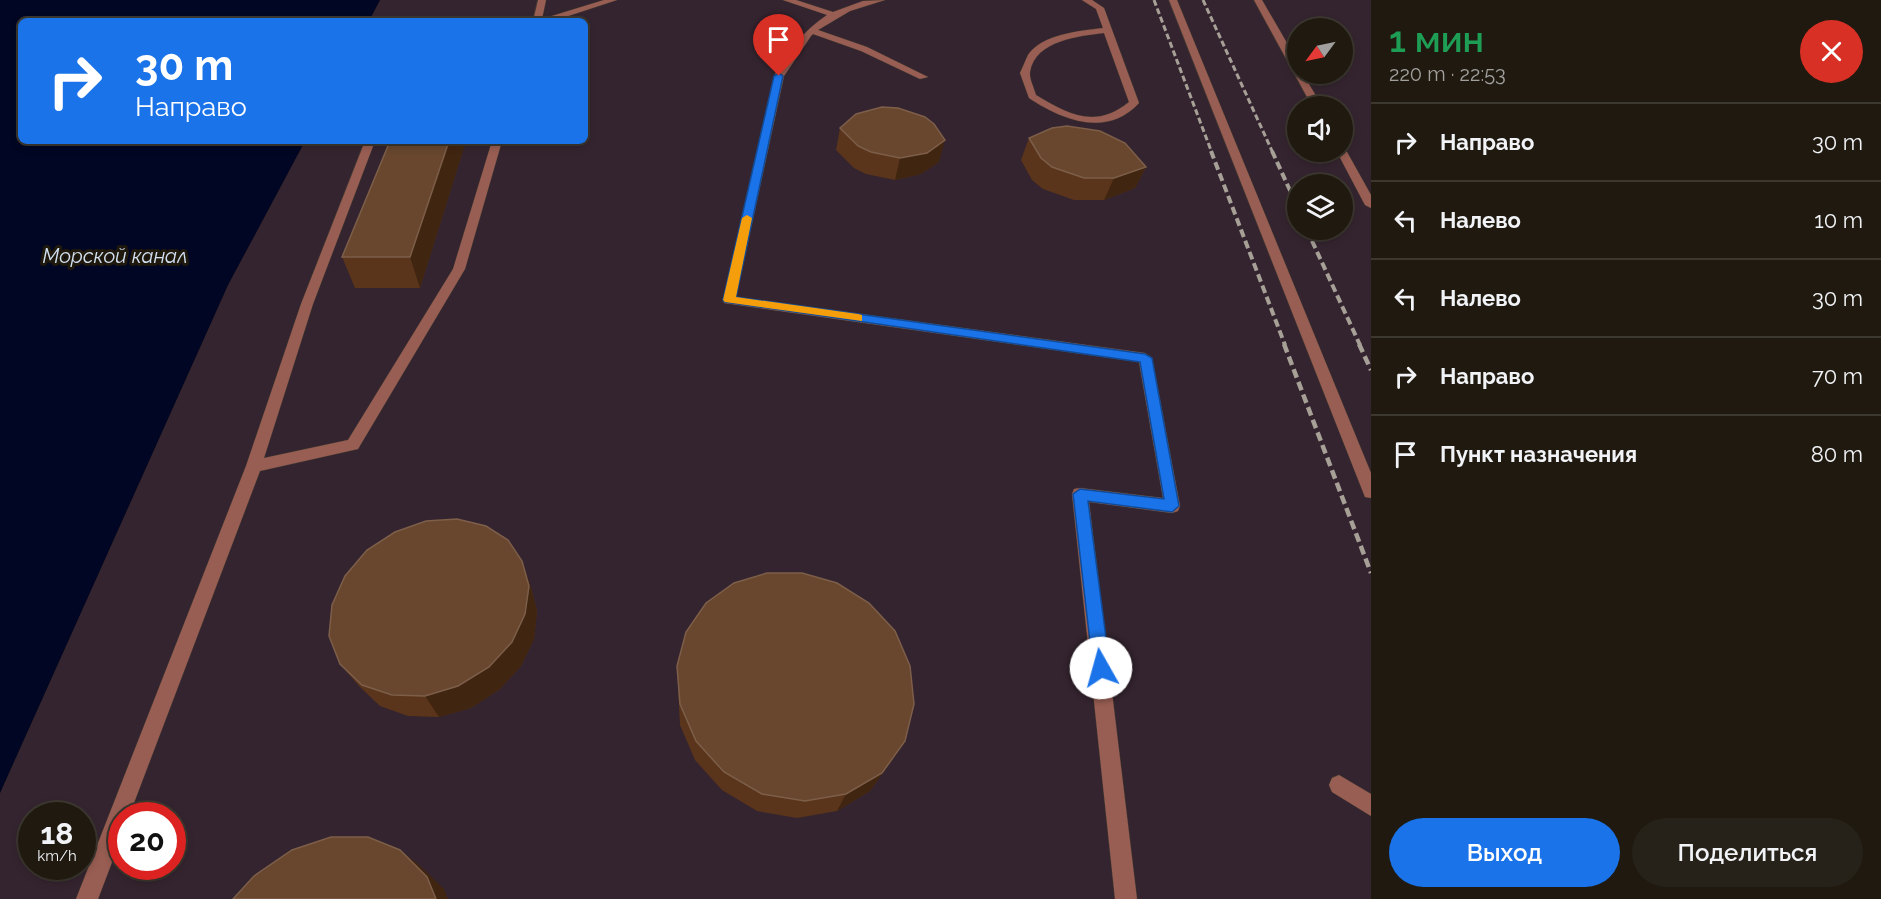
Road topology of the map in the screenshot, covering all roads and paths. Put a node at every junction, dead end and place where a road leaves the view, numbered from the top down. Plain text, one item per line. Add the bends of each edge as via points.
1 (542, 0) edge
2 (613, 0) edge
3 (787, 0) edge
4 (881, 0) edge
5 (1086, 0) edge
6 (1173, 0) edge
7 (1258, 0) edge
8 (831, 14) junction
9 (538, 18) edge
10 (554, 18) edge
11 (811, 30) junction
12 (1107, 30) junction
13 (1287, 52) edge
14 (923, 77) dead end
15 (369, 144) edge
16 (496, 144) edge
17 (1347, 162) edge
18 (1371, 205) edge
19 (254, 466) junction
20 (1371, 492) edge
21 (1339, 785) dead end
22 (1371, 806) edge
23 (87, 899) edge
24 (1126, 899) edge

1 - 9 lane
2 - 10 lane
3 - 8 lane
4 - 8 lane
5 - 12 lane via 1100,8
6 - 20 lane
7 - 13 lane
8 - 11 lane
11 - 14 lane
11 - 24 lane via 793,50 779,76 729,300 1145,358 1172,506 1080,494
12 - 12 lane via 1072,36 1034,53 1025,73 1032,96 1058,113 1093,121 1122,116 1134,103
15 - 19 lane via 307,304
16 - 19 lane via 459,269 353,445
17 - 18 lane
19 - 23 lane
21 - 22 lane

